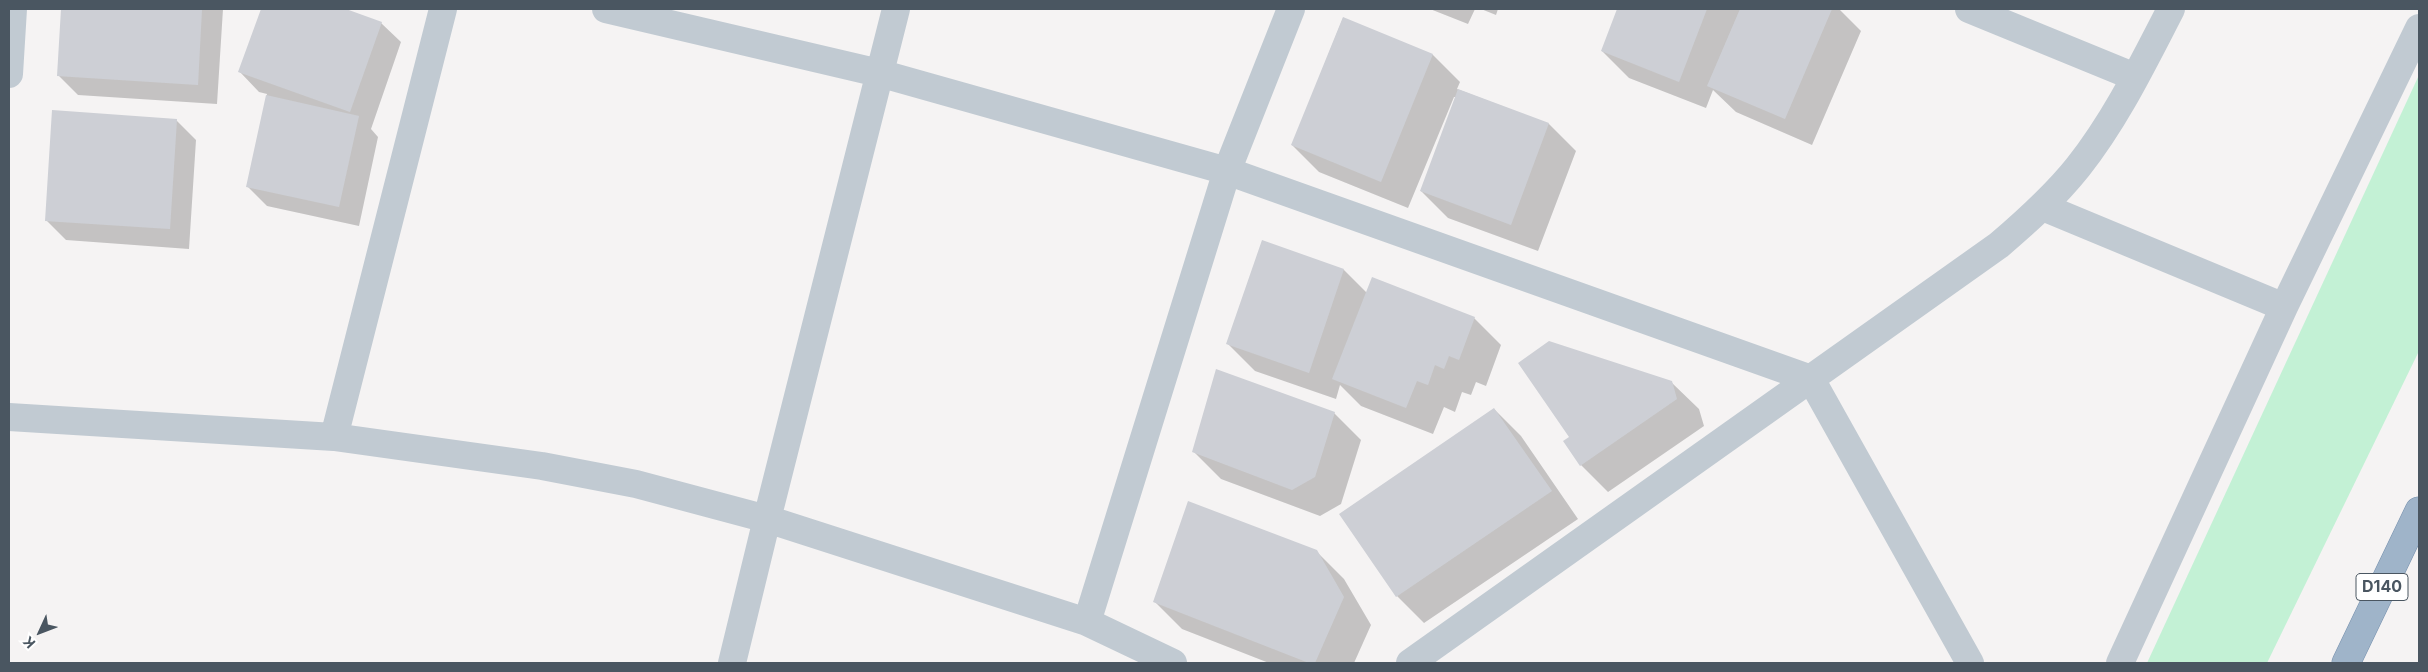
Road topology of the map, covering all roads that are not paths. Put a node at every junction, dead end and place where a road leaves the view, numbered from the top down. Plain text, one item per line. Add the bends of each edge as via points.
1 (13, 9) edge
2 (443, 9) edge
3 (606, 9) edge
4 (896, 9) edge
5 (1292, 9) edge
6 (1969, 9) edge
7 (2171, 9) edge
8 (2419, 28) edge
9 (879, 73) junction
10 (9, 74) edge
11 (2135, 77) junction
12 (1227, 171) junction
13 (2043, 207) junction
14 (2284, 307) junction
15 (1811, 380) junction
16 (9, 417) edge
17 (334, 437) junction
18 (2419, 511) edge
19 (767, 520) junction
20 (1087, 622) junction
21 (732, 663) edge
22 (1173, 663) edge
23 (1410, 663) edge
24 (1970, 663) edge
25 (2120, 663) edge
26 (2346, 663) edge

1 - 10 street
2 - 17 street
3 - 9 street
4 - 9 street
5 - 12 street
6 - 11 street
7 - 11 street
8 - 14 street
9 - 12 street
9 - 19 street
11 - 13 street via 2110,123
12 - 15 street
12 - 20 street
13 - 14 street
13 - 15 street via 1999,245
14 - 25 street
15 - 23 street
15 - 24 street
16 - 17 street
17 - 19 street via 551,468 636,484
18 - 26 highway, D140
19 - 20 street
19 - 21 street
20 - 22 street

